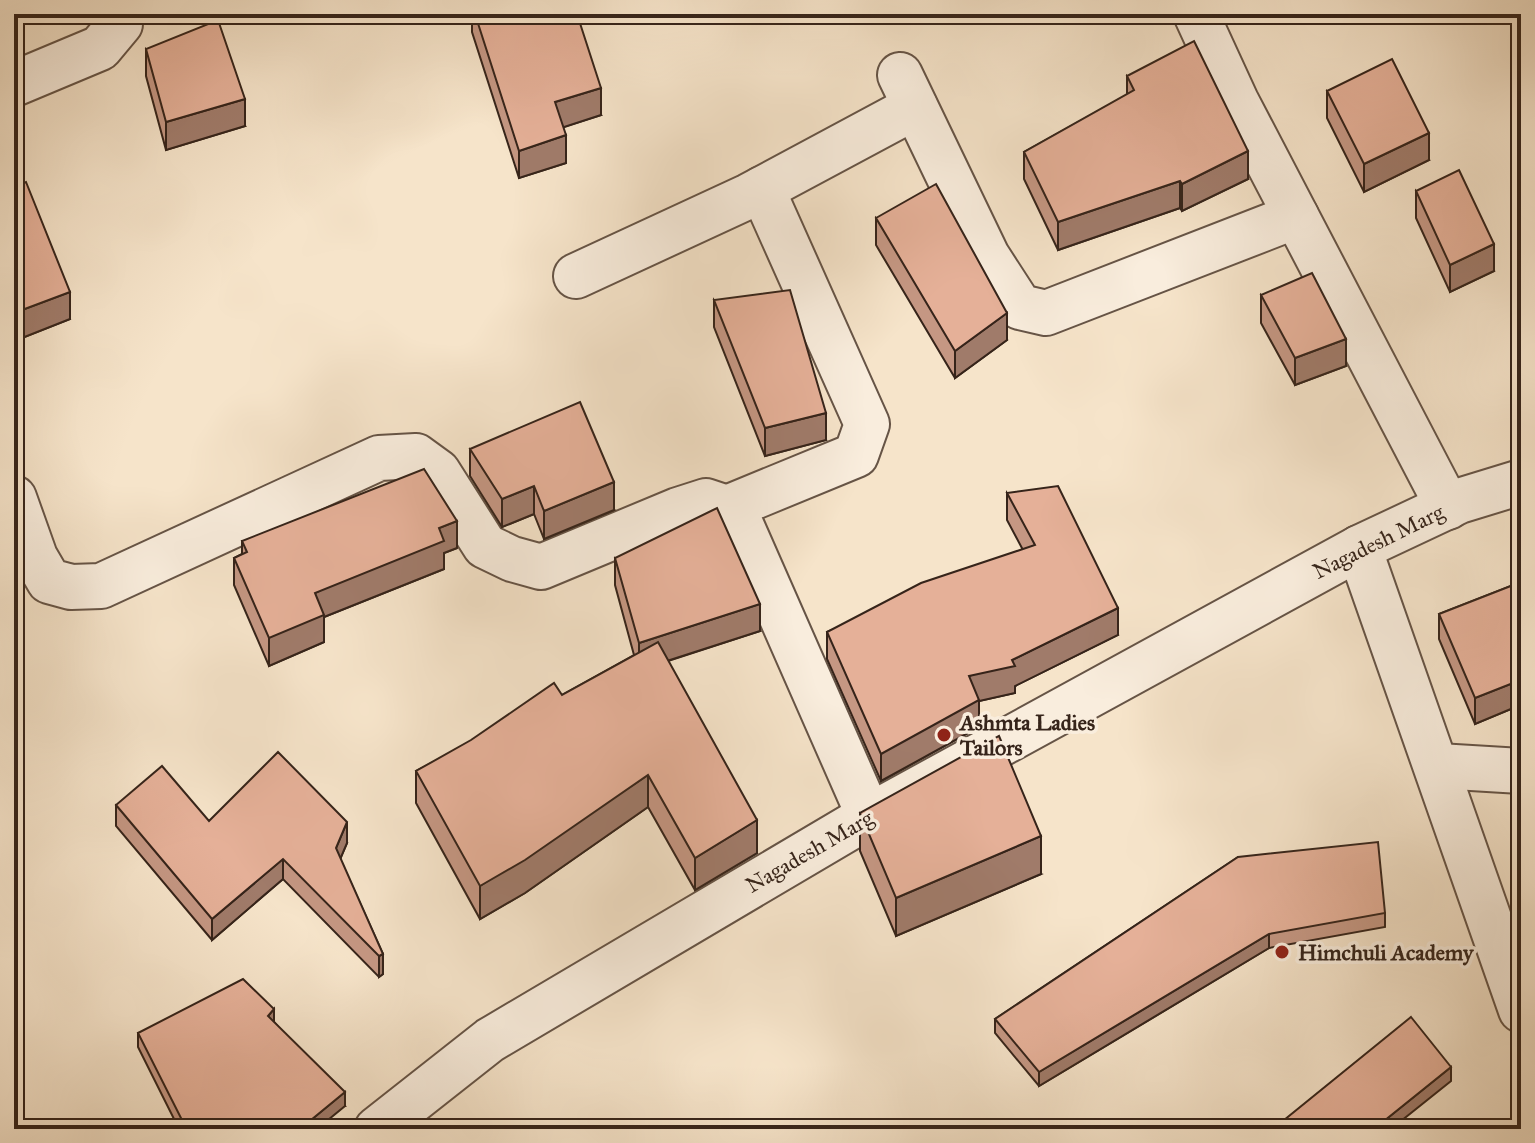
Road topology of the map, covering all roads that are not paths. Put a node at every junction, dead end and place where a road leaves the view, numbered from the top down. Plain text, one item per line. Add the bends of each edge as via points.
1 (119, 14) edge
2 (1196, 14) edge
3 (14, 84) edge
4 (762, 189) junction
5 (1296, 216) junction
6 (576, 276) dead end
7 (1521, 482) edge
8 (14, 498) edge
9 (1448, 507) junction
10 (727, 508) junction
11 (1359, 548) junction
12 (1438, 766) junction
13 (1521, 771) edge
14 (869, 816) junction
15 (1521, 1010) edge
16 (377, 1129) edge

1 - 3 street via 120,24 100,48
2 - 5 street
4 - 5 street via 908,91 987,256 1020,307 1046,313
4 - 6 street
4 - 10 street via 867,424 856,455
5 - 9 street
7 - 9 street, Nagadesh Marg
8 - 10 street via 49,581 71,587 101,586 379,458 416,456 438,472 485,546 541,567 706,501
9 - 11 street, Nagadesh Marg
10 - 14 street via 742,527
11 - 12 street
11 - 14 street, Nagadesh Marg
12 - 13 street
12 - 15 street
14 - 16 street, Nagadesh Marg via 490,1040

